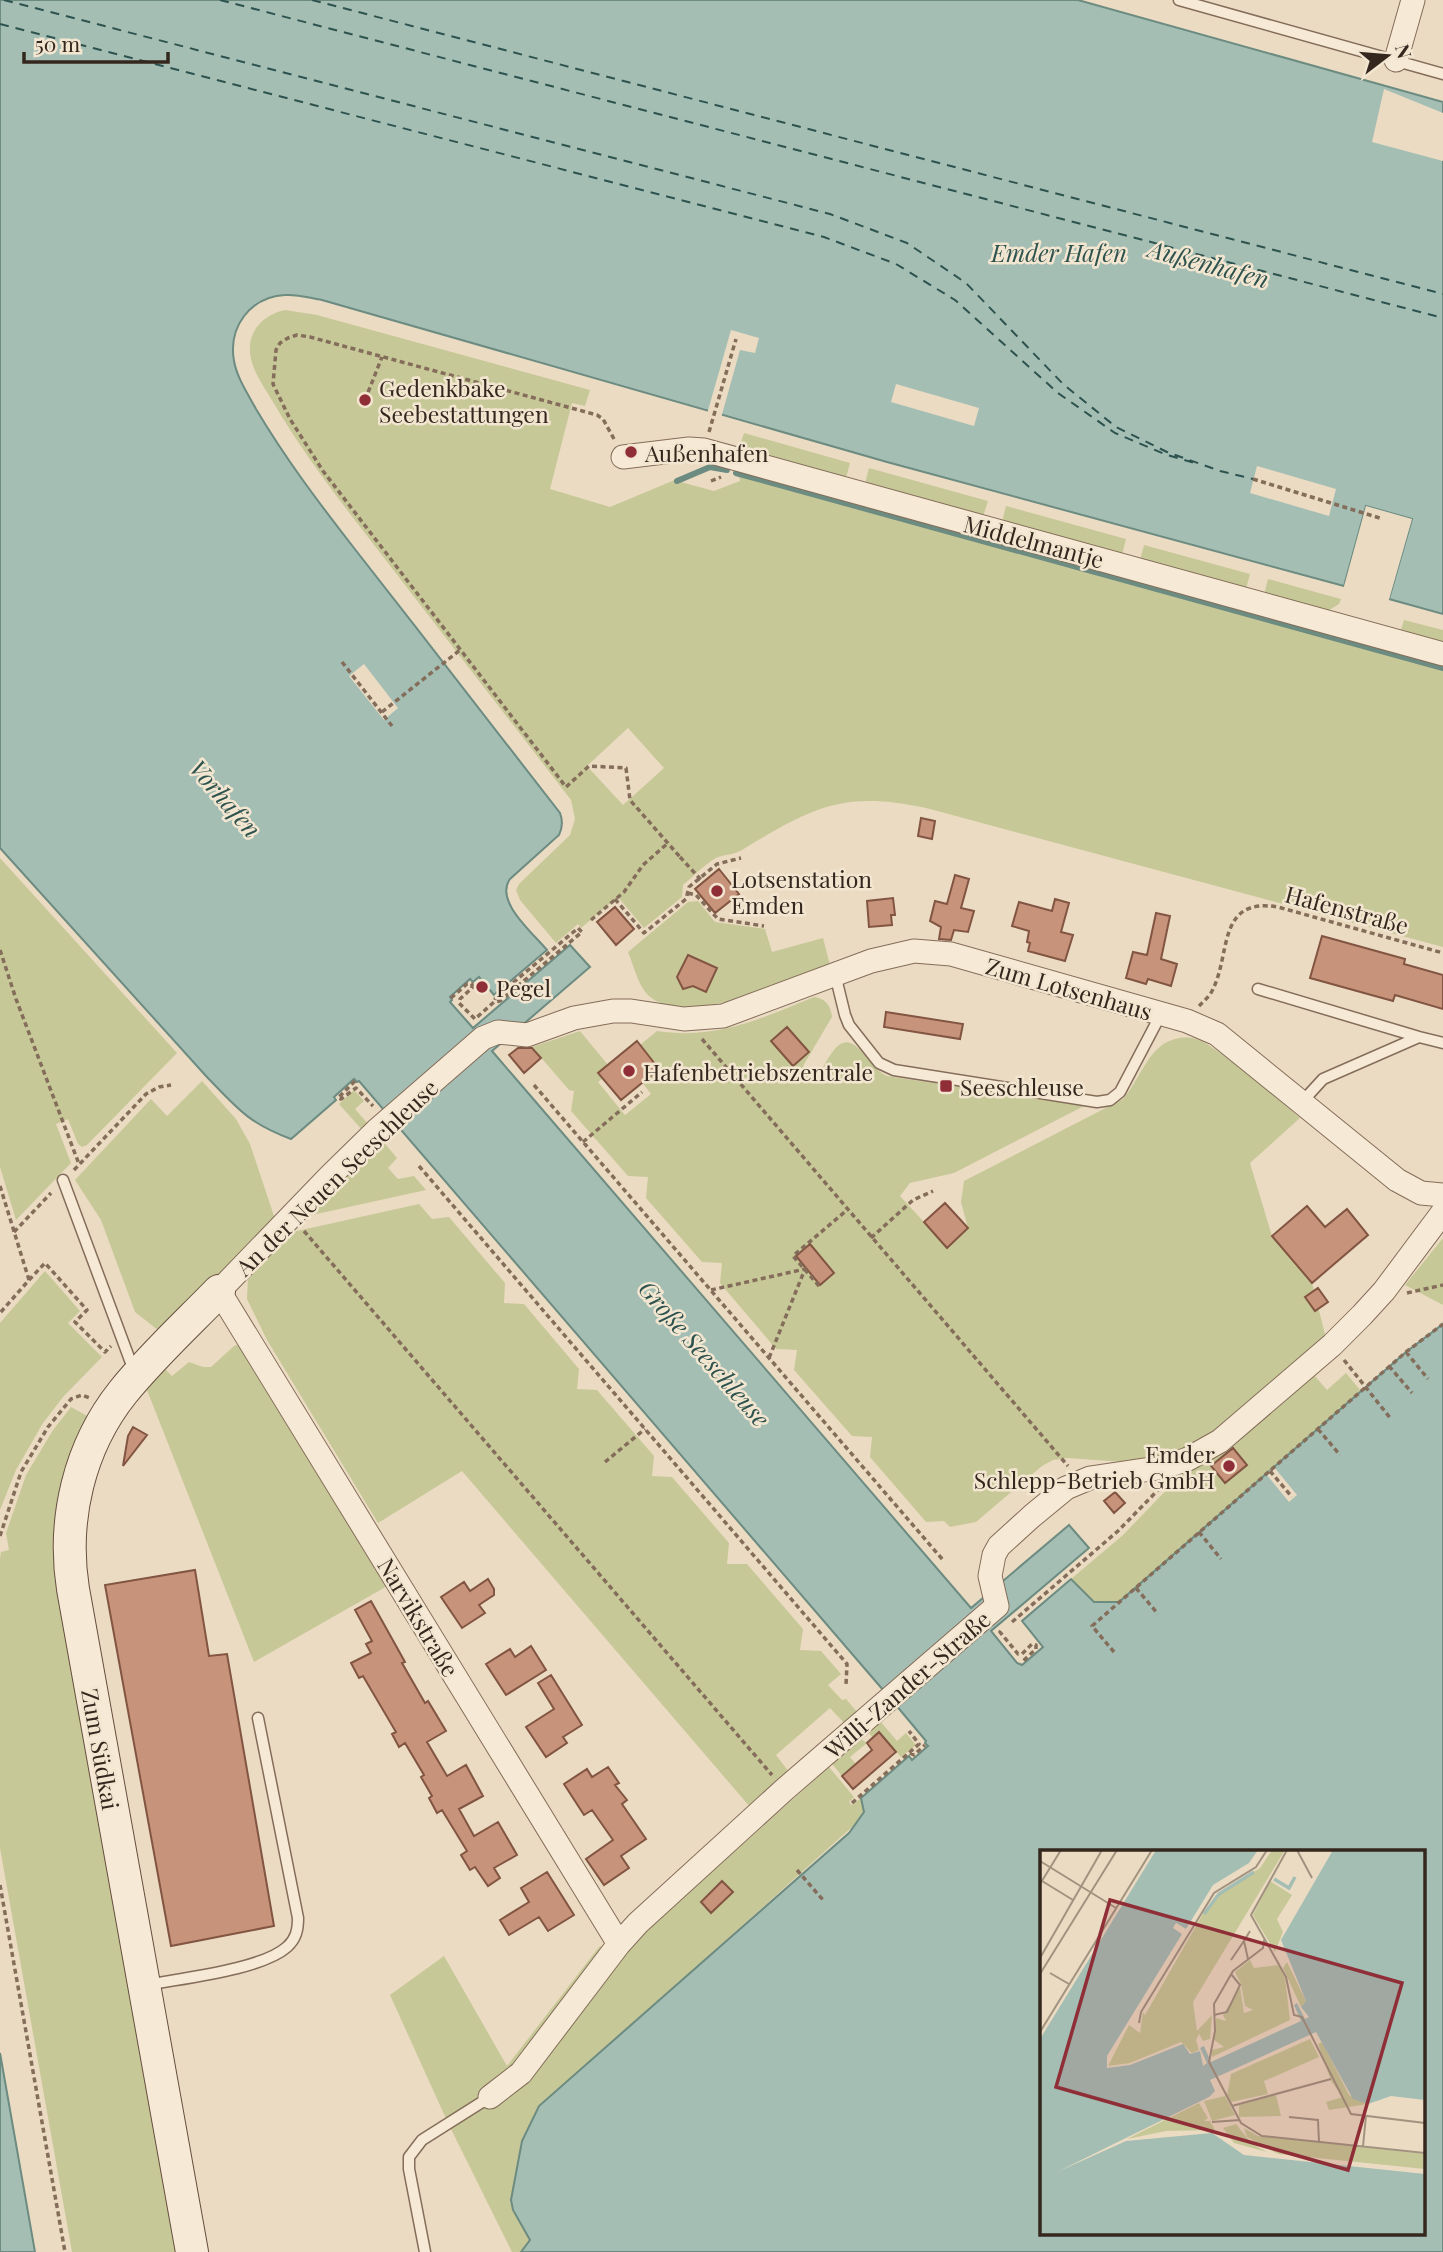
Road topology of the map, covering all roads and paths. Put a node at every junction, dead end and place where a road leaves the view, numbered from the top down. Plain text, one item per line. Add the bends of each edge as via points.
1 (1179, 0) edge
2 (1413, 0) edge
3 (1396, 60) junction
4 (1443, 74) edge
5 (736, 339) dead end
6 (382, 357) junction
7 (365, 400) dead end
8 (712, 424) dead end
9 (623, 457) joint
10 (1253, 480) dead end
11 (1384, 519) dead end
12 (460, 650) junction
13 (1443, 654) edge
14 (342, 662) dead end
15 (382, 712) junction
16 (392, 726) dead end
17 (668, 843) junction
18 (741, 858) dead end
19 (703, 882) dead end
20 (688, 893) junction
21 (615, 899) junction
22 (591, 920) dead end
23 (764, 926) dead end
24 (0, 950) edge
25 (1443, 953) edge
26 (835, 974) junction
27 (1258, 989) dead end
28 (451, 998) dead end
29 (494, 1002) junction
30 (649, 1014) joint
31 (1161, 1014) junction
32 (684, 1019) junction
33 (1187, 1021) junction
34 (1419, 1037) junction
35 (1443, 1043) edge
36 (355, 1081) dead end
37 (171, 1085) dead end
38 (534, 1085) dead end
39 (642, 1092) dead end
40 (366, 1099) dead end
41 (1301, 1102) junction
42 (583, 1142) junction
43 (79, 1164) junction
44 (419, 1166) dead end
45 (64, 1180) junction
46 (0, 1186) edge
47 (933, 1191) dead end
48 (1443, 1195) edge
49 (847, 1210) junction
50 (1443, 1212) edge
51 (298, 1224) dead end
52 (14, 1232) junction
53 (871, 1238) junction
54 (805, 1269) junction
55 (29, 1280) junction
56 (1443, 1285) edge
57 (819, 1286) dead end
58 (710, 1290) junction
59 (219, 1291) junction
60 (1384, 1291) junction
61 (0, 1313) edge
62 (1443, 1324) edge
63 (1332, 1345) junction
64 (101, 1348) dead end
65 (1406, 1352) junction
66 (769, 1358) junction
67 (1389, 1366) junction
68 (136, 1377) junction
69 (1428, 1378) dead end
70 (1412, 1393) dead end
71 (67, 1403) dead end
72 (1391, 1419) dead end
73 (645, 1429) junction
74 (1318, 1429) dead end
75 (1340, 1455) dead end
76 (605, 1462) dead end
77 (1069, 1467) dead end
78 (1270, 1471) dead end
79 (1162, 1486) dead end
80 (1292, 1497) dead end
81 (1199, 1532) dead end
82 (0, 1536) edge
83 (1222, 1559) dead end
84 (943, 1560) dead end
85 (1136, 1588) dead end
86 (1158, 1614) dead end
87 (1114, 1652) dead end
88 (1021, 1663) dead end
89 (846, 1685) dead end
90 (258, 1718) dead end
91 (909, 1731) dead end
92 (925, 1745) dead end
93 (910, 1753) junction
94 (785, 1789) junction
95 (852, 1803) dead end
96 (797, 1870) dead end
97 (0, 1885) edge
98 (823, 1900) dead end
99 (618, 1944) junction
100 (144, 1985) junction
101 (490, 2097) joint
102 (65, 2252) edge
103 (192, 2252) edge
104 (425, 2252) edge

1 - 3 lane
2 - 3 street
3 - 4 lane
5 - 8 path
6 - 7 path
6 - 9 path via 597,415
6 - 12 path via 310,337 288,338 276,351 275,391 323,471
9 - 13 street, Middelmantje via 704,450
10 - 11 path
12 - 15 path
12 - 17 path via 566,787 589,766 626,768 630,800
14 - 15 path
15 - 16 path
17 - 19 path, bridge
17 - 21 path
18 - 20 path via 717,864
20 - 21 path via 644,933
20 - 23 path via 696,895 718,919
21 - 22 path
24 - 43 path
25 - 33 path, Hafenstraße via 1278,907 1258,906 1241,913 1232,924 1213,990
26 - 31 street, Zum Lotsenhaus via 914,951 951,954
26 - 31 lane via 847,1020 883,1066 1097,1102 1120,1092
26 - 32 street, Zum Lotsenhaus via 733,1013
27 - 34 lane
28 - 29 path via 471,983 472,988 459,1000 473,1018 492,1008
29 - 29 path via 500,1001 582,932 578,928
30 - 32 street, Zum Lotsenhaus
30 - 59 street, An der Neuen Seeschleuse via 596,1013 527,1035 488,1035 389,1119
31 - 33 street, Zum Lotsenhaus
32 - 49 path
33 - 41 street, Zum Lotsenhaus via 1217,1034
34 - 35 lane
34 - 41 lane via 1323,1079
36 - 40 path via 338,1098 355,1088
37 - 43 path via 146,1094
38 - 42 path
39 - 42 path
41 - 48 street, Zum Lotsenhaus via 1403,1184 1421,1193
42 - 58 path
43 - 45 path
44 - 73 path
45 - 52 path
45 - 68 lane
46 - 52 path
47 - 53 path via 914,1200
49 - 53 path
49 - 54 path via 793,1256
50 - 60 street, Willi-Zander-Straße
51 - 94 path
52 - 55 path
53 - 77 path
54 - 57 path
54 - 58 path
54 - 66 path
55 - 61 path
55 - 64 path via 44,1263 87,1310 75,1322
56 - 60 path via 1404,1294
58 - 66 path
59 - 68 street, Zum Südkai
59 - 99 street, Narvikstraße
60 - 63 street, Willi-Zander-Straße
62 - 65 path
63 - 72 path
63 - 94 street, Willi-Zander-Straße via 1220,1441 1188,1459 1099,1475 1066,1488 996,1550 990,1576 997,1606
65 - 67 path
65 - 69 path
66 - 84 path
67 - 70 path
67 - 87 path via 1091,1626
68 - 100 street, Zum Südkai via 109,1412 87,1454 69,1539 72,1589
71 - 82 path via 21,1472
73 - 76 path
73 - 89 path via 847,1664
74 - 75 path
78 - 80 path
79 - 88 path via 1118,1531 1000,1632 1018,1654 1037,1645
81 - 83 path
85 - 86 path
90 - 100 lane via 298,1933 289,1946 264,1961
91 - 93 path via 920,1744
92 - 93 path via 914,1755
93 - 95 path
94 - 99 street, Willi-Zander-Straße
96 - 98 path
97 - 102 path
99 - 101 street, Willi-Zander-Straße via 521,2073
100 - 103 street, Zum Südkai
101 - 104 lane via 422,2140 409,2157

